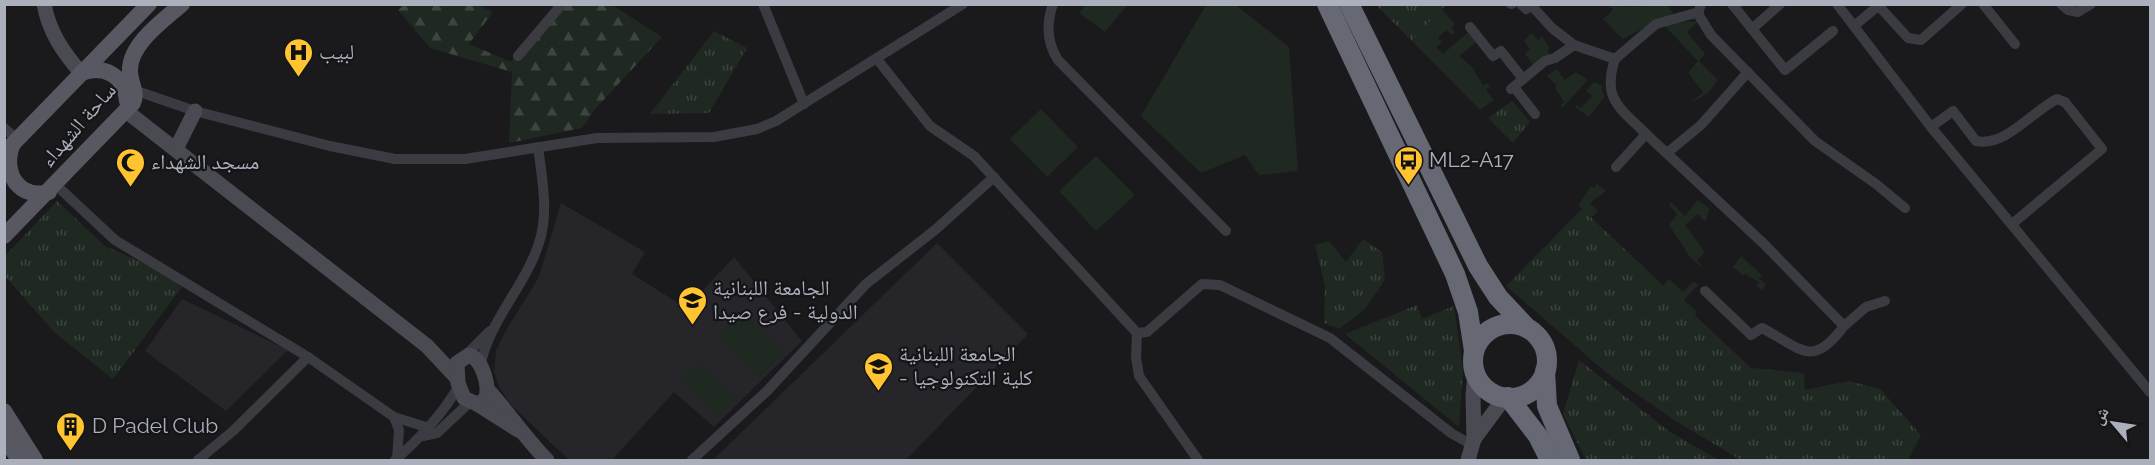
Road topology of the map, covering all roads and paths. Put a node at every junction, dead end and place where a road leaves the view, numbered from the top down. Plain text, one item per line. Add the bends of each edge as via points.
1 (44, 4) edge
2 (182, 4) edge
3 (562, 4) edge
4 (763, 4) edge
5 (963, 4) edge
6 (1053, 4) edge
7 (1328, 4) edge
8 (1349, 4) edge
9 (1521, 4) edge
10 (1732, 4) edge
11 (1780, 4) edge
12 (1837, 4) edge
13 (1962, 4) edge
14 (1983, 4) edge
15 (2061, 4) edge
16 (2091, 4) edge
17 (1877, 5) edge
18 (146, 7) edge
19 (1700, 8) edge
20 (1854, 26) junction
21 (1470, 27) dead end
22 (1752, 29) junction
23 (1833, 31) dead end
24 (2015, 44) dead end
25 (1574, 45) junction
26 (518, 56) dead end
27 (1615, 59) junction
28 (877, 60) junction
29 (1748, 72) junction
30 (81, 73) junction
31 (1523, 79) junction
32 (130, 89) junction
33 (804, 104) junction
34 (126, 111) junction
35 (195, 111) junction
36 (1535, 114) dead end
37 (1931, 127) junction
38 (4, 128) edge
39 (1646, 134) junction
40 (11, 146) edge
41 (538, 147) junction
42 (176, 149) junction
43 (1666, 153) junction
44 (1616, 167) dead end
45 (994, 177) junction
46 (53, 188) junction
47 (1905, 208) dead end
48 (2012, 224) junction
49 (1226, 231) dead end
50 (4, 236) edge
51 (1705, 291) dead end
52 (1885, 301) dead end
53 (1844, 326) junction
54 (1527, 328) junction
55 (490, 331) junction
56 (1137, 333) junction
57 (427, 346) junction
58 (1474, 351) junction
59 (464, 356) junction
60 (308, 357) junction
61 (480, 367) junction
62 (1545, 371) junction
63 (1475, 373) junction
64 (458, 382) junction
65 (488, 390) junction
66 (2151, 392) edge
67 (1506, 397) junction
68 (473, 403) junction
69 (4, 411) edge
70 (394, 417) junction
71 (518, 430) junction
72 (425, 431) junction
73 (4, 437) edge
74 (1471, 448) edge
75 (18, 460) edge
76 (35, 460) edge
77 (198, 460) edge
78 (396, 460) edge
79 (547, 460) edge
80 (693, 460) edge
81 (1198, 460) edge
82 (1550, 460) edge
83 (1570, 460) edge

1 - 30 street via 59,45
2 - 32 main road, ساحة الشهداء via 137,51 131,64
3 - 26 street
4 - 33 street
5 - 28 street
6 - 49 street via 1049,41 1058,60
7 - 58 highway via 1455,274 1468,312
8 - 54 highway via 1478,266 1498,297
9 - 25 street via 1526,9 1530,5
10 - 22 street
11 - 22 street
12 - 20 street
13 - 17 street via 1922,40 1914,41
14 - 24 street
15 - 16 street via 2078,12
17 - 20 street
18 - 30 main road, ساحة الشهداء
19 - 27 street via 1656,24
19 - 29 street via 1711,34
20 - 37 street
21 - 31 street via 1493,56 1501,51
22 - 23 street via 1785,70
25 - 27 street
25 - 31 street
27 - 39 street via 1608,81 1612,94 1618,106
28 - 33 street
28 - 45 street via 930,126 967,151
29 - 43 street via 1701,125
29 - 47 street via 1815,141
30 - 32 main road via 103,70
30 - 40 main road, ساحة الشهداء
31 - 36 street via 1512,88
32 - 34 main road, ساحة الشهداء via 135,98
32 - 35 street
33 - 41 street via 776,121 735,134 690,139 597,138
34 - 42 street
34 - 46 main road, ساحة الشهداء
35 - 41 street via 395,159 465,159
35 - 42 street
37 - 48 street
37 - 48 street via 1953,111 1976,141 1986,143 2000,139 2057,99 2065,102 2102,149
38 - 40 street
39 - 43 street
39 - 44 street
40 - 46 main road via 8,164 13,180 38,194
41 - 55 street via 543,231 532,261
42 - 57 street
43 - 53 street
45 - 56 street
45 - 80 street via 866,284 767,391
46 - 50 main road, ساحة الشهداء
46 - 60 street via 115,240
48 - 66 street
51 - 53 street via 1751,335 1762,328 1810,353 1830,346
52 - 53 street via 1866,307
54 - 58 highway via 1516,324 1495,327
54 - 62 highway via 1544,346
55 - 59 street
55 - 61 street
56 - 74 street via 1147,332 1202,284 1220,285 1330,338
56 - 81 street via 1139,376
57 - 59 street
57 - 64 street
58 - 63 highway
59 - 61 street via 475,357
59 - 64 street via 456,366
60 - 70 street
60 - 77 street
61 - 65 street
62 - 67 highway via 1530,392
62 - 83 highway via 1547,406
63 - 67 highway via 1489,391
63 - 74 street
64 - 68 street via 464,398
64 - 72 street via 449,401
65 - 68 street via 485,400
65 - 71 street
67 - 74 street
67 - 82 highway via 1538,436
68 - 71 street
68 - 72 street via 437,433
69 - 76 main road
70 - 72 street
70 - 78 street via 399,430
71 - 79 street
72 - 78 street
73 - 75 main road

